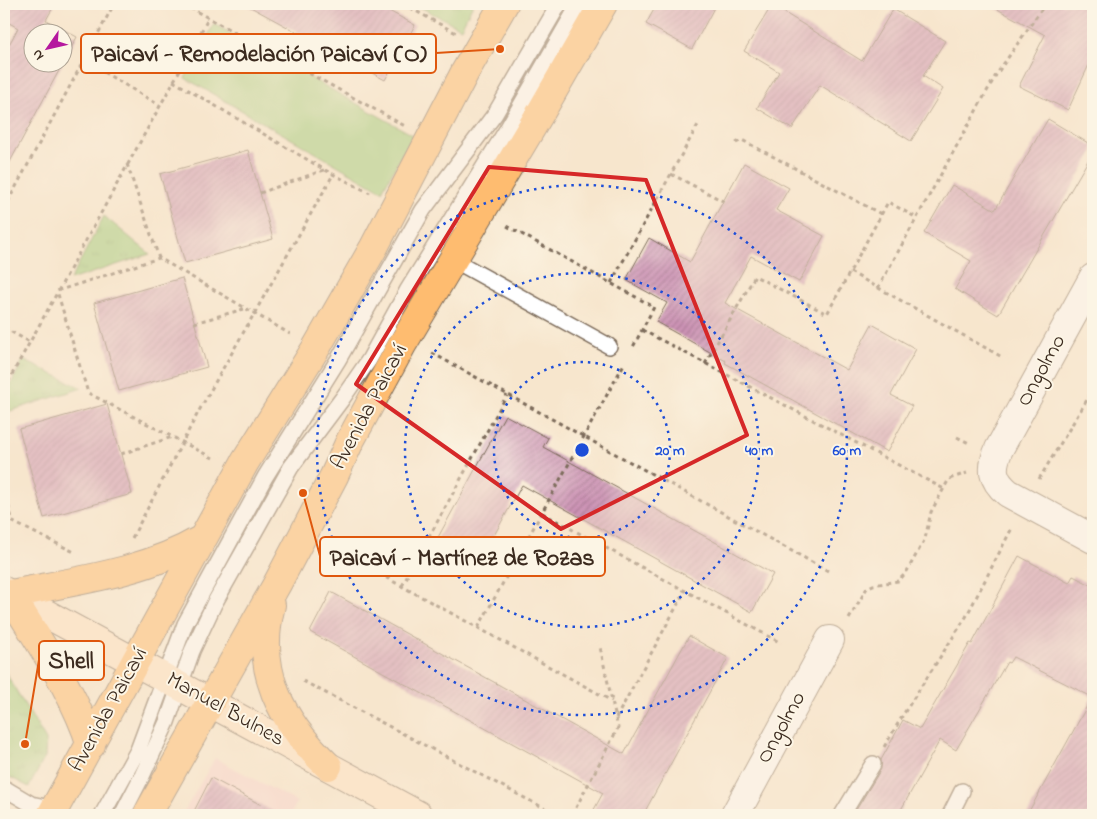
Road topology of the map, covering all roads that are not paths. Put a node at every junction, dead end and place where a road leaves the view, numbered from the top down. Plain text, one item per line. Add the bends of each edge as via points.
1 (504, 4) edge
2 (559, 4) edge
3 (578, 4) edge
4 (603, 4) edge
5 (542, 110) junction
6 (451, 219) junction
7 (452, 259) junction
8 (1093, 278) edge
9 (609, 346) dead end
10 (1093, 539) edge
11 (202, 540) junction
12 (277, 584) junction
13 (7, 593) edge
14 (830, 640) road end
15 (136, 662) junction
16 (173, 682) junction
17 (210, 702) junction
18 (90, 745) junction
19 (873, 764) road end
20 (328, 766) junction
21 (4, 788) edge
22 (962, 791) dead end
23 (46, 810) edge
24 (102, 815) edge
25 (122, 815) edge
26 (147, 815) edge
27 (418, 815) edge
28 (735, 815) edge
29 (842, 815) edge
30 (950, 815) edge

1 - 11 main road, Avenida Paicaví via 374,247
2 - 16 lane via 495,114 423,210 338,360 277,457 185,624
3 - 6 lane
4 - 5 main road, Avenida Paicaví
5 - 6 lane
5 - 7 main road, Avenida Paicaví
6 - 16 lane via 360,373 291,467
7 - 9 lane
7 - 12 main road, Avenida Paicaví via 380,384
8 - 10 street, Ongolmo via 993,464 1001,488
11 - 13 main road via 150,563
11 - 15 main road, Avenida Paicaví
12 - 17 main road, Avenida Paicaví
12 - 20 main road via 269,612 266,641 270,678 284,714 295,731
13 - 15 main road, Manuel Bulnes
13 - 18 main road via 80,713
14 - 28 street, Ongolmo
15 - 16 main road, Manuel Bulnes
15 - 18 main road, Avenida Paicaví
16 - 17 main road, Manuel Bulnes
16 - 24 lane
16 - 25 lane via 166,722
17 - 20 main road, Manuel Bulnes
17 - 26 main road, Avenida Paicaví
18 - 23 main road, Avenida Paicaví
19 - 29 lane
20 - 27 main road, Manuel Bulnes
21 - 23 lane via 14,803
22 - 30 lane

